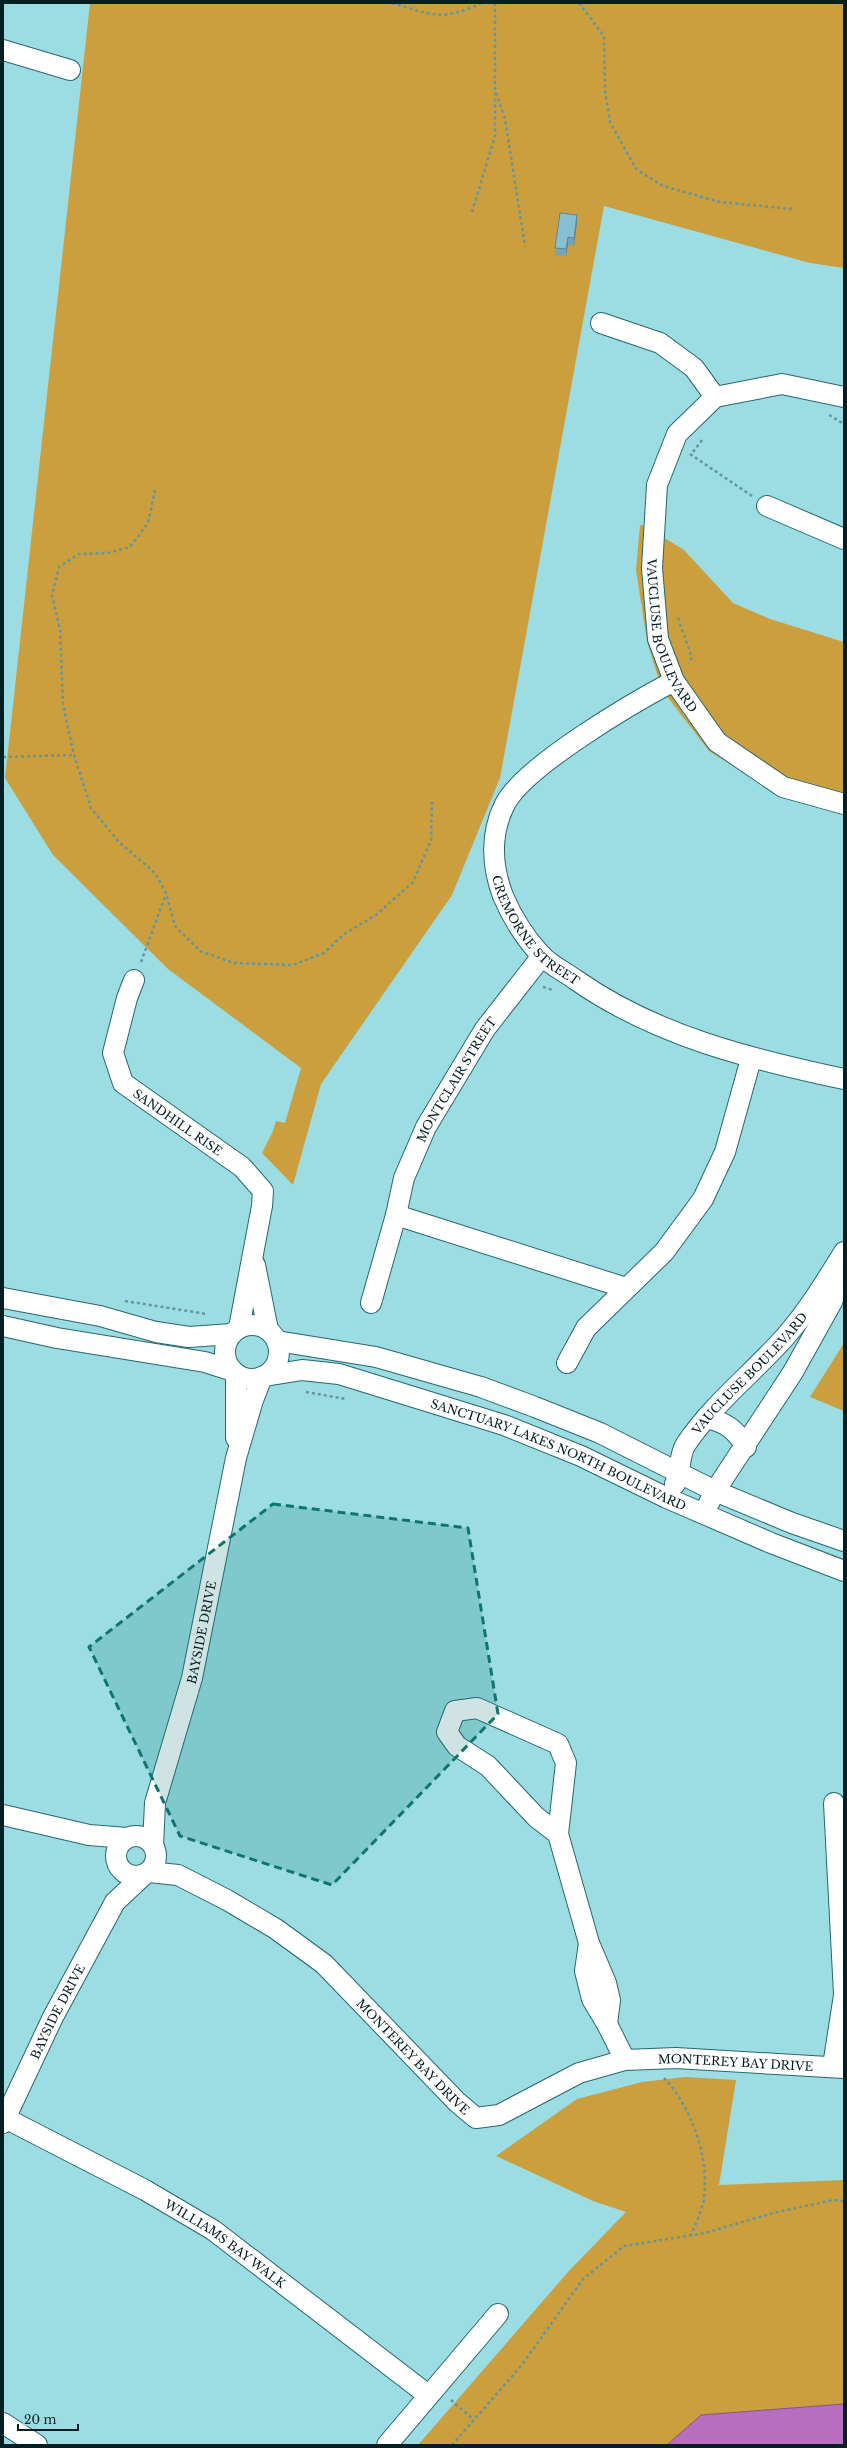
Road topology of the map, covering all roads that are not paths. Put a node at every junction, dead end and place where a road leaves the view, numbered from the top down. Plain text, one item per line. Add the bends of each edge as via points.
1 (3, 50) edge
2 (70, 70) dead end
3 (601, 323) dead end
4 (715, 397) junction
5 (844, 397) edge
6 (767, 506) road end
7 (844, 539) edge
8 (674, 681) junction
9 (844, 804) edge
10 (542, 956) junction
11 (134, 980) road end
12 (751, 1059) junction
13 (844, 1079) edge
14 (396, 1215) junction
15 (844, 1252) edge
16 (253, 1255) junction
17 (844, 1266) edge
18 (626, 1288) junction
19 (3, 1298) edge
20 (371, 1303) dead end
21 (3, 1326) edge
22 (235, 1331) junction
23 (272, 1335) junction
24 (567, 1363) dead end
25 (234, 1373) junction
26 (264, 1377) junction
27 (706, 1418) junction
28 (746, 1448) junction
29 (236, 1458) junction
30 (680, 1474) junction
31 (715, 1491) junction
32 (668, 1498) junction
33 (704, 1514) junction
34 (844, 1541) edge
35 (844, 1571) edge
36 (834, 1803) dead end
37 (155, 1804) junction
38 (3, 1815) edge
39 (558, 1834) junction
40 (89, 1835) junction
41 (129, 1837) junction
42 (155, 1847) junction
43 (117, 1863) junction
44 (147, 1873) junction
45 (178, 1875) junction
46 (115, 1902) junction
47 (844, 1995) edge
48 (625, 2060) junction
49 (839, 2067) edge
50 (4, 2121) edge
51 (498, 2314) dead end
52 (432, 2391) junction
53 (3, 2423) edge
54 (37, 2445) edge
55 (387, 2445) edge

1 - 2 street
3 - 4 street via 660,344 694,368
4 - 5 street via 782,384
4 - 8 street, VAUCLUSE BOULEVARD via 677,434 657,486 652,568 658,639
6 - 7 street
8 - 9 street, VAUCLUSE BOULEVARD via 717,742 784,787
8 - 10 street, CREMORNE STREET via 632,703 529,774 504,805 493,844 497,879 510,913
10 - 12 street, CREMORNE STREET via 594,993 678,1035
10 - 14 street, MONTCLAIR STREET via 485,1030 426,1128 404,1178
11 - 16 street, SANDHILL RISE via 113,1053 123,1082 242,1167 263,1191
12 - 13 street, CREMORNE STREET
12 - 18 street via 725,1152 703,1199 664,1252
14 - 18 street via 427,1227
14 - 20 street, MONTCLAIR STREET
15 - 27 street, VAUCLUSE BOULEVARD via 816,1297 786,1336
16 - 22 street, SANDHILL RISE
16 - 23 street, SANDHILL RISE
17 - 28 street, VAUCLUSE BOULEVARD via 832,1302
18 - 24 street via 586,1328
19 - 22 street via 100,1316 156,1332 189,1337
21 - 25 street via 57,1338 205,1362
22 - 23 street via 253,1325
22 - 25 street via 225,1348 228,1364
23 - 26 street via 279,1357 272,1371
23 - 30 street via 376,1357 481,1387 600,1433
25 - 26 street via 253,1380
25 - 29 street, BAYSIDE DRIVE
26 - 29 street, BAYSIDE DRIVE via 253,1400
26 - 32 street, SANCTUARY LAKES NORTH BOULEVARD via 295,1370 339,1374 504,1424 543,1439
27 - 28 street via 722,1421 738,1433
27 - 30 street, VAUCLUSE BOULEVARD via 681,1454
28 - 31 street, VAUCLUSE BOULEVARD
29 - 37 street, BAYSIDE DRIVE via 192,1678
30 - 31 street
30 - 32 street, VAUCLUSE BOULEVARD
31 - 33 street, VAUCLUSE BOULEVARD
31 - 34 street via 792,1523
32 - 33 street, SANCTUARY LAKES NORTH BOULEVARD
33 - 35 street, SANCTUARY LAKES NORTH BOULEVARD
36 - 47 street
37 - 41 street, BAYSIDE DRIVE
37 - 42 street, BAYSIDE DRIVE
38 - 40 street
39 - 39 street via 536,1817 488,1766 457,1746 447,1732 455,1711 477,1708 558,1744 566,1763
39 - 48 street via 589,1943 606,1983 610,2000 607,2024
40 - 41 street
40 - 43 street
41 - 42 street via 144,1837
41 - 43 street via 118,1848
42 - 44 street via 156,1861
42 - 45 street, MONTEREY BAY DRIVE
43 - 44 street via 122,1871 133,1876
43 - 46 street, BAYSIDE DRIVE
44 - 45 street, MONTEREY BAY DRIVE
44 - 46 street, BAYSIDE DRIVE
45 - 48 street, MONTEREY BAY DRIVE via 270,1925 324,1964 457,2102 476,2118 499,2115 579,2073
46 - 50 street, BAYSIDE DRIVE via 53,2017
47 - 49 street
48 - 49 street, MONTEREY BAY DRIVE via 676,2058
50 - 52 street, WILLIAMS BAY WALK via 145,2190 213,2230
51 - 52 street
52 - 55 street
53 - 54 street

